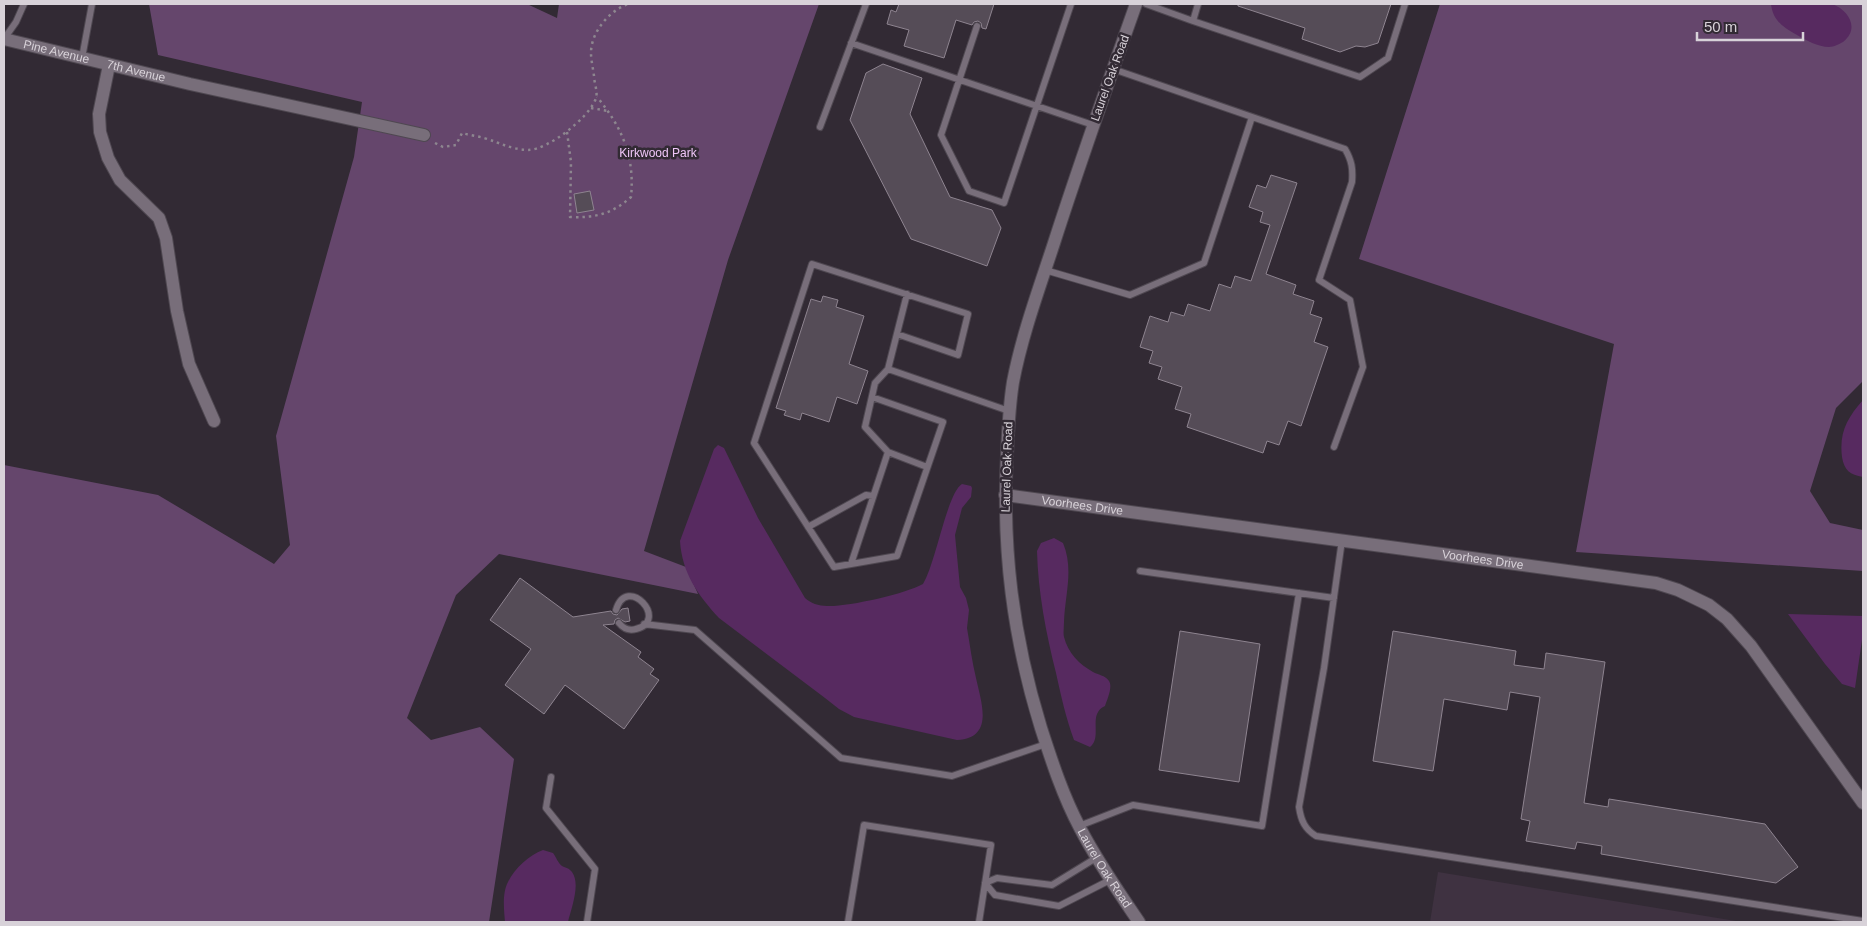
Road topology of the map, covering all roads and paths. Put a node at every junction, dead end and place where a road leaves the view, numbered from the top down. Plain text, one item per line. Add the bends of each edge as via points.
1 (24, 4) edge
2 (92, 4) edge
3 (628, 4) edge
4 (866, 4) edge
5 (1071, 4) edge
6 (1136, 4) edge
7 (1146, 4) edge
8 (1198, 4) edge
9 (1405, 4) edge
10 (1193, 20) junction
11 (977, 26) dead end
12 (4, 39) edge
13 (851, 43) junction
14 (82, 58) junction
15 (109, 65) junction
16 (1113, 69) junction
17 (960, 80) junction
18 (597, 97) junction
19 (1037, 106) junction
20 (590, 108) junction
21 (608, 111) junction
22 (1252, 117) junction
23 (1093, 125) junction
24 (820, 127) dead end
25 (567, 132) junction
26 (424, 134) joint
27 (1045, 270) junction
28 (907, 294) junction
29 (897, 334) junction
30 (888, 369) junction
31 (872, 397) junction
32 (1009, 411) junction
33 (214, 421) dead end
34 (1334, 447) dead end
35 (888, 452) junction
36 (927, 467) junction
37 (1005, 495) junction
38 (873, 496) junction
39 (808, 527) junction
40 (1342, 540) junction
41 (851, 564) junction
42 (1140, 570) dead end
43 (1298, 593) junction
44 (1334, 598) junction
45 (616, 610) dead end
46 (619, 623) dead end
47 (644, 624) junction
48 (1046, 744) junction
49 (551, 777) dead end
50 (1862, 799) edge
51 (1079, 826) junction
52 (1096, 858) junction
53 (1110, 880) junction
54 (985, 883) junction
55 (1863, 921) edge
56 (587, 922) edge
57 (848, 922) edge
58 (979, 922) edge
59 (1139, 922) edge

1 - 12 lane
2 - 14 lane
3 - 18 path via 618,8 594,37 591,53
4 - 13 lane
5 - 19 lane
6 - 16 street, Laurel Oak Road
7 - 10 lane
8 - 10 lane
9 - 10 lane via 1388,58 1360,77
11 - 17 lane
12 - 14 street, Pine Avenue
13 - 17 lane
13 - 24 lane
14 - 15 street, Pine Avenue
15 - 26 street, 7th Avenue
15 - 33 street, 7th Avenue via 99,114 100,132 108,158 120,180 159,218 166,238 189,364
16 - 22 lane
16 - 23 street, Laurel Oak Road
17 - 19 lane
17 - 19 lane via 941,135 969,190 1004,202
18 - 20 path
18 - 21 path
19 - 23 lane
20 - 21 path
20 - 25 path
21 - 25 path via 630,157 633,181 631,198 620,208 588,218 570,217 571,162
22 - 27 lane via 1204,263 1130,295
22 - 34 lane via 1345,149 1351,159 1352,182 1319,280 1350,300 1363,367
23 - 27 street, Laurel Oak Road
25 - 26 path via 548,145 531,150 510,149 484,138 462,134 456,145 443,147
27 - 32 street, Laurel Oak Road via 1022,340
28 - 29 lane
28 - 29 lane via 968,314 958,355
28 - 39 lane via 812,264 754,443
29 - 30 lane
30 - 31 lane via 875,384
30 - 32 lane
31 - 35 lane via 865,427
31 - 36 lane via 943,422
32 - 37 street, Laurel Oak Road
35 - 36 lane
35 - 38 lane
36 - 41 lane via 897,556
37 - 40 street, Voorhees Drive
37 - 48 street, Laurel Oak Road via 1009,583 1018,642
38 - 39 lane via 866,495
38 - 41 lane
39 - 41 lane via 834,567
40 - 44 lane
40 - 50 street, Voorhees Drive via 1656,583 1709,605 1727,619 1751,646
42 - 43 lane
43 - 44 lane
43 - 51 lane via 1262,826 1133,805
44 - 55 lane via 1299,808 1304,824 1316,836
45 - 47 lane via 623,599 630,596 638,598 648,609
46 - 47 lane via 630,630
47 - 48 lane via 695,630 841,758 952,776
48 - 51 street, Laurel Oak Road
49 - 56 lane via 546,808 594,869
51 - 52 street, Laurel Oak Road
52 - 53 street, Laurel Oak Road
52 - 54 lane via 1052,885 996,878
53 - 54 lane via 1059,906 995,895
53 - 59 street, Laurel Oak Road
54 - 57 lane via 991,845 864,825
54 - 58 lane

